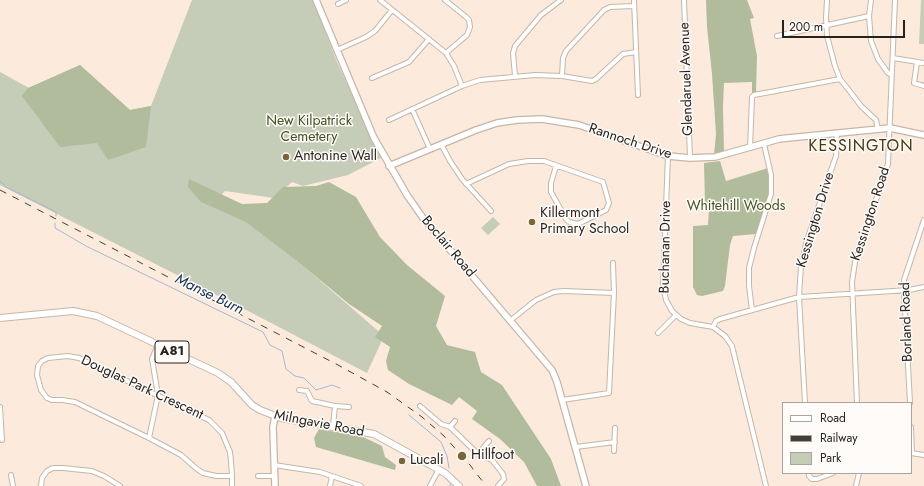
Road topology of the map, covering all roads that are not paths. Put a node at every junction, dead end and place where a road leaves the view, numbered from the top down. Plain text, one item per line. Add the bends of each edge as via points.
1 (316, 0) edge
2 (346, 0) edge
3 (380, 0) edge
4 (445, 0) edge
5 (561, 0) edge
6 (634, 0) edge
7 (684, 0) edge
8 (827, 0) edge
9 (871, 0) edge
10 (894, 0) edge
11 (338, 4) dead end
12 (634, 6) junction
13 (392, 10) junction
14 (869, 16) junction
15 (826, 26) junction
16 (777, 36) dead end
17 (429, 39) junction
18 (337, 50) junction
19 (636, 52) junction
20 (446, 53) junction
21 (893, 58) junction
22 (917, 62) junction
23 (924, 64) edge
24 (892, 75) junction
25 (515, 76) junction
26 (562, 76) junction
27 (372, 78) dead end
28 (840, 79) junction
29 (462, 86) junction
30 (924, 86) edge
31 (638, 95) dead end
32 (412, 110) junction
33 (389, 120) dead end
34 (890, 128) junction
35 (878, 129) junction
36 (837, 133) junction
37 (924, 135) edge
38 (442, 144) junction
39 (764, 144) junction
40 (750, 148) junction
41 (430, 149) junction
42 (668, 156) junction
43 (690, 158) junction
44 (389, 166) junction
45 (556, 166) junction
46 (466, 184) junction
47 (491, 211) dead end
48 (924, 220) edge
49 (613, 263) dead end
50 (924, 287) edge
51 (904, 291) junction
52 (614, 293) junction
53 (852, 294) junction
54 (799, 296) junction
55 (752, 310) junction
56 (676, 315) junction
57 (0, 318) edge
58 (511, 320) junction
59 (713, 327) junction
60 (658, 333) dead end
61 (158, 345) junction
62 (299, 390) dead end
63 (158, 394) junction
64 (562, 400) junction
65 (805, 402) edge
66 (857, 402) edge
67 (910, 402) edge
68 (336, 406) junction
69 (420, 406) dead end
70 (0, 407) edge
71 (349, 407) dead end
72 (275, 416) junction
73 (455, 421) dead end
74 (333, 426) junction
75 (450, 427) junction
76 (615, 428) dead end
77 (149, 438) junction
78 (2, 440) dead end
79 (489, 442) dead end
80 (615, 442) junction
81 (576, 447) junction
82 (614, 451) dead end
83 (912, 453) edge
84 (478, 454) junction
85 (924, 455) edge
86 (274, 465) junction
87 (439, 469) junction
88 (808, 474) edge
89 (830, 474) edge
90 (859, 474) edge
91 (11, 476) dead end
92 (232, 476) junction
93 (258, 476) dead end
94 (274, 476) junction
95 (332, 476) junction
96 (13, 486) edge
97 (41, 486) edge
98 (120, 486) edge
99 (232, 486) edge
100 (274, 486) edge
101 (330, 486) edge
102 (361, 486) edge
103 (430, 486) edge
104 (459, 486) edge
105 (498, 486) edge
106 (586, 486) edge
107 (766, 486) edge
108 (856, 486) edge

1 - 18 street, Boclair Road
2 - 11 street
3 - 13 street
4 - 20 street via 469,20 470,27 467,35
5 - 25 street via 541,15 515,46
6 - 12 street
7 - 43 street, Glendaruel Avenue
8 - 15 street
9 - 14 street
10 - 21 street, Kessington Road
12 - 19 street
12 - 26 street via 610,7 604,10 566,52
13 - 17 street
13 - 18 street via 375,31
14 - 15 street
14 - 24 street via 875,51 888,73
15 - 16 street
15 - 28 street via 830,53
17 - 20 street
17 - 27 street via 409,62
18 - 44 street, Boclair Road via 374,138
19 - 26 street via 623,54 592,81
19 - 31 street
20 - 29 street
21 - 22 street
21 - 24 street, Kessington Road
22 - 23 street
22 - 30 street via 914,83
24 - 34 street, Kessington Road
25 - 26 street
25 - 29 street via 480,80
28 - 35 street via 876,120
28 - 40 street via 754,95
29 - 32 street
32 - 33 street
32 - 41 street
34 - 35 street, Rannoch Drive
34 - 37 street, Rannoch Drive
34 - 53 street, Kessington Road via 888,164 854,266
35 - 36 street, Rannoch Drive
36 - 39 street, Rannoch Drive via 788,138
36 - 54 street, Kessington Drive via 836,156 802,256
38 - 41 street, Rannoch Drive
38 - 42 street, Rannoch Drive via 497,124 542,119 579,125
38 - 46 street
39 - 40 street, Rannoch Drive
39 - 55 street via 771,175 771,194 749,268
40 - 43 street, Rannoch Drive via 715,157
41 - 44 street, Rannoch Drive
42 - 43 street, Rannoch Drive
42 - 56 street, Buchanan Drive via 663,285 666,300
44 - 58 street, Boclair Road via 423,218
45 - 45 street via 603,182 609,202 606,210 578,224 569,222 551,192
45 - 46 street via 544,161 515,162
46 - 47 street
48 - 51 street, Borland Road via 905,274
49 - 52 street
50 - 51 street
51 - 53 street
51 - 67 street, Borland Road
52 - 58 street via 554,292 536,300
52 - 64 street via 609,393
53 - 54 street
53 - 66 street, Kessington Road
54 - 55 street
54 - 65 street, Kessington Drive
55 - 59 street via 716,321
56 - 59 street via 690,323
56 - 60 street
57 - 61 main road, Milngavie Road / A81 via 79,311 97,316
58 - 64 street, Boclair Road via 552,370
59 - 107 street via 725,336 732,346
61 - 63 street via 152,359
61 - 72 main road, Milngavie Road / A81 via 218,373 231,382 252,405
62 - 68 street via 307,391 312,401
63 - 77 street
63 - 77 street, Douglas Park Crescent via 75,357 45,359 37,371 41,390 47,398 75,402
63 - 92 street, Douglas Park Crescent via 202,416 219,428 230,452
64 - 81 street, Boclair Road
68 - 71 street
68 - 74 street
69 - 75 street via 442,424
70 - 78 street
72 - 74 main road, Milngavie Road / A81
72 - 86 street
73 - 75 street
74 - 87 main road, Milngavie Road / A81 via 374,434
75 - 84 street
76 - 80 street
77 - 92 street, Douglas Park Crescent via 181,454 203,473
79 - 84 street
80 - 81 street
80 - 82 street
81 - 106 street, Boclair Road
83 - 85 street
84 - 105 street via 492,460 503,474 504,479
86 - 94 street
86 - 95 street
87 - 103 street
87 - 104 main road, Milngavie Road / A81
88 - 89 street via 812,479 817,479
90 - 108 street
91 - 96 street
92 - 99 street, Douglas Park Crescent
93 - 94 street
94 - 100 street
95 - 101 street
95 - 102 street
97 - 98 street via 42,478 47,471 63,468 92,471

